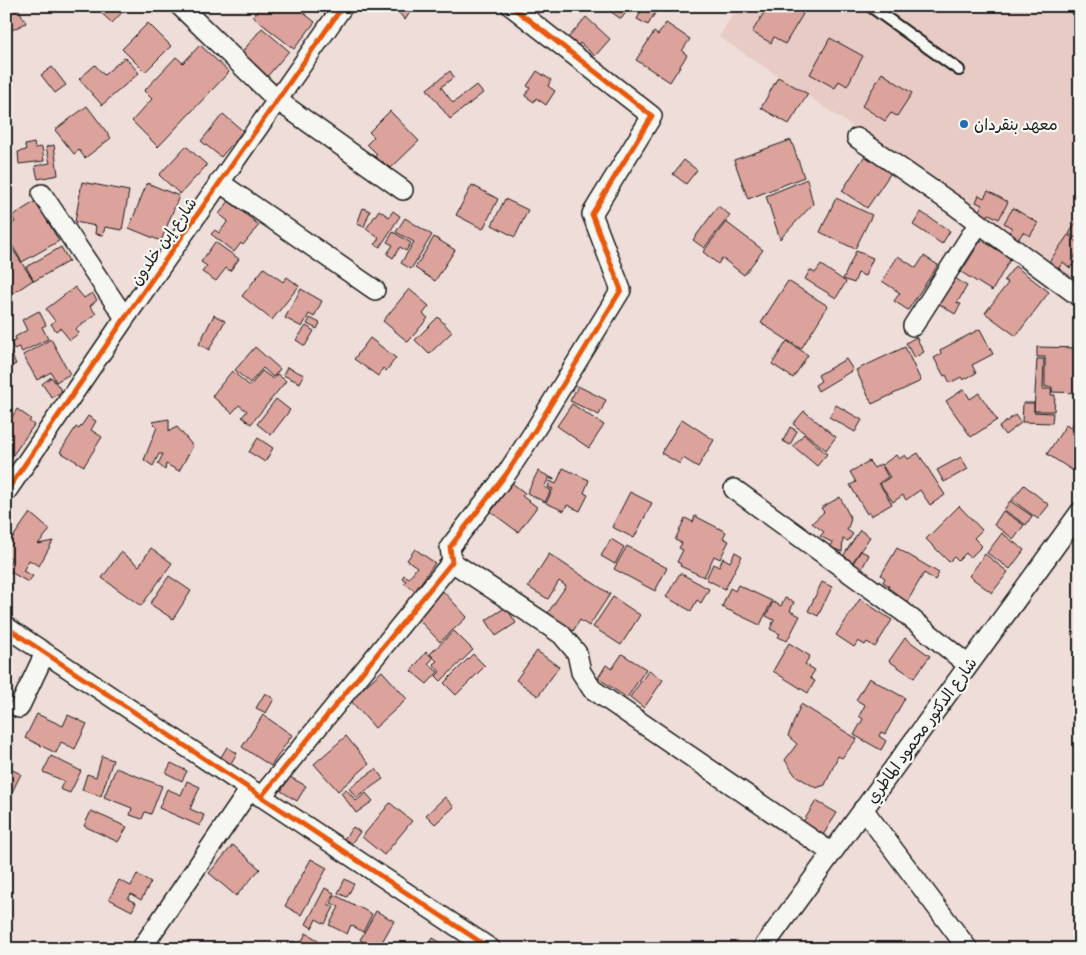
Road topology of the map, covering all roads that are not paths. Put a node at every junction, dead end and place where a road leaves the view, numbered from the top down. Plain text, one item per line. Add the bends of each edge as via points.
1 (180, 6) edge
2 (343, 6) edge
3 (511, 6) edge
4 (870, 6) edge
5 (959, 70) dead end
6 (277, 100) junction
7 (857, 138) dead end
8 (219, 182) junction
9 (403, 190) dead end
10 (42, 194) dead end
11 (979, 223) junction
12 (375, 290) dead end
13 (1080, 297) edge
14 (125, 318) junction
15 (914, 326) dead end
16 (734, 489) dead end
17 (6, 492) edge
18 (1080, 512) edge
19 (452, 562) junction
20 (6, 627) edge
21 (45, 653) junction
22 (968, 665) junction
23 (19, 708) dead end
24 (256, 793) junction
25 (863, 809) junction
26 (832, 853) junction
27 (488, 948) edge
28 (141, 949) edge
29 (762, 949) edge
30 (968, 949) edge

1 - 6 street
2 - 6 street, شارع إبن خلدون
3 - 19 street via 652,116 592,214 621,290 521,452 450,547
4 - 5 lane
6 - 8 street, شارع إبن خلدون
6 - 9 street
7 - 11 street
8 - 12 street
8 - 14 street, شارع إبن خلدون
10 - 14 street
11 - 13 street
11 - 15 street
14 - 17 street, شارع إبن خلدون
16 - 22 street via 902,612
18 - 22 street, شارع الدكتور محمود الماطري
19 - 24 street
19 - 26 street via 561,634 577,653 582,672 592,689
20 - 21 street
21 - 23 street
21 - 24 street
22 - 25 street, شارع الدكتور محمود الماطري
24 - 27 street
24 - 28 street
25 - 26 street, شارع الدكتور محمود الماطري
25 - 30 street
26 - 29 street, شارع الدكتور محمود الماطري

